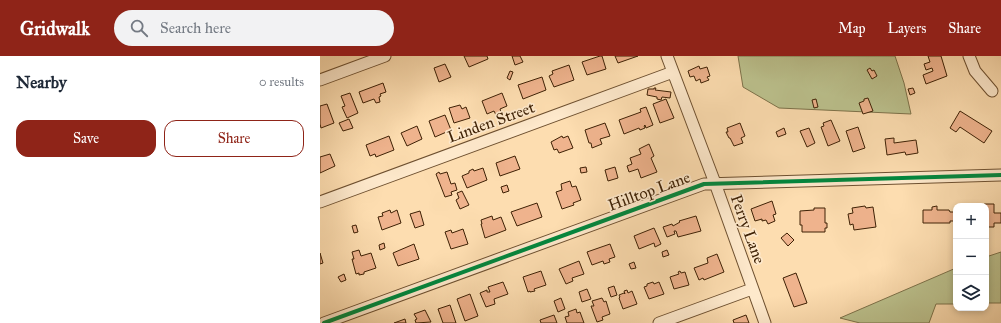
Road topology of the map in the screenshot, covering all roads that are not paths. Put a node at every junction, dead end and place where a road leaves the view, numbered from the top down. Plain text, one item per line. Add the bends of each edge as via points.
1 (385, 56) edge
2 (667, 56) edge
3 (969, 56) edge
4 (673, 72) junction
5 (320, 80) edge
6 (992, 91) dead end
7 (1001, 175) edge
8 (714, 183) junction
9 (320, 202) edge
10 (752, 289) junction
11 (324, 323) edge
12 (659, 323) edge
13 (765, 323) edge

1 - 5 street
2 - 4 street, Perry Lane
3 - 6 street via 974,71
4 - 8 street, Perry Lane
4 - 9 street, Linden Street
7 - 8 street, Hilltop Lane
8 - 10 street, Perry Lane
8 - 11 street, Hilltop Lane via 704,184
10 - 12 street
10 - 13 street, Perry Lane

